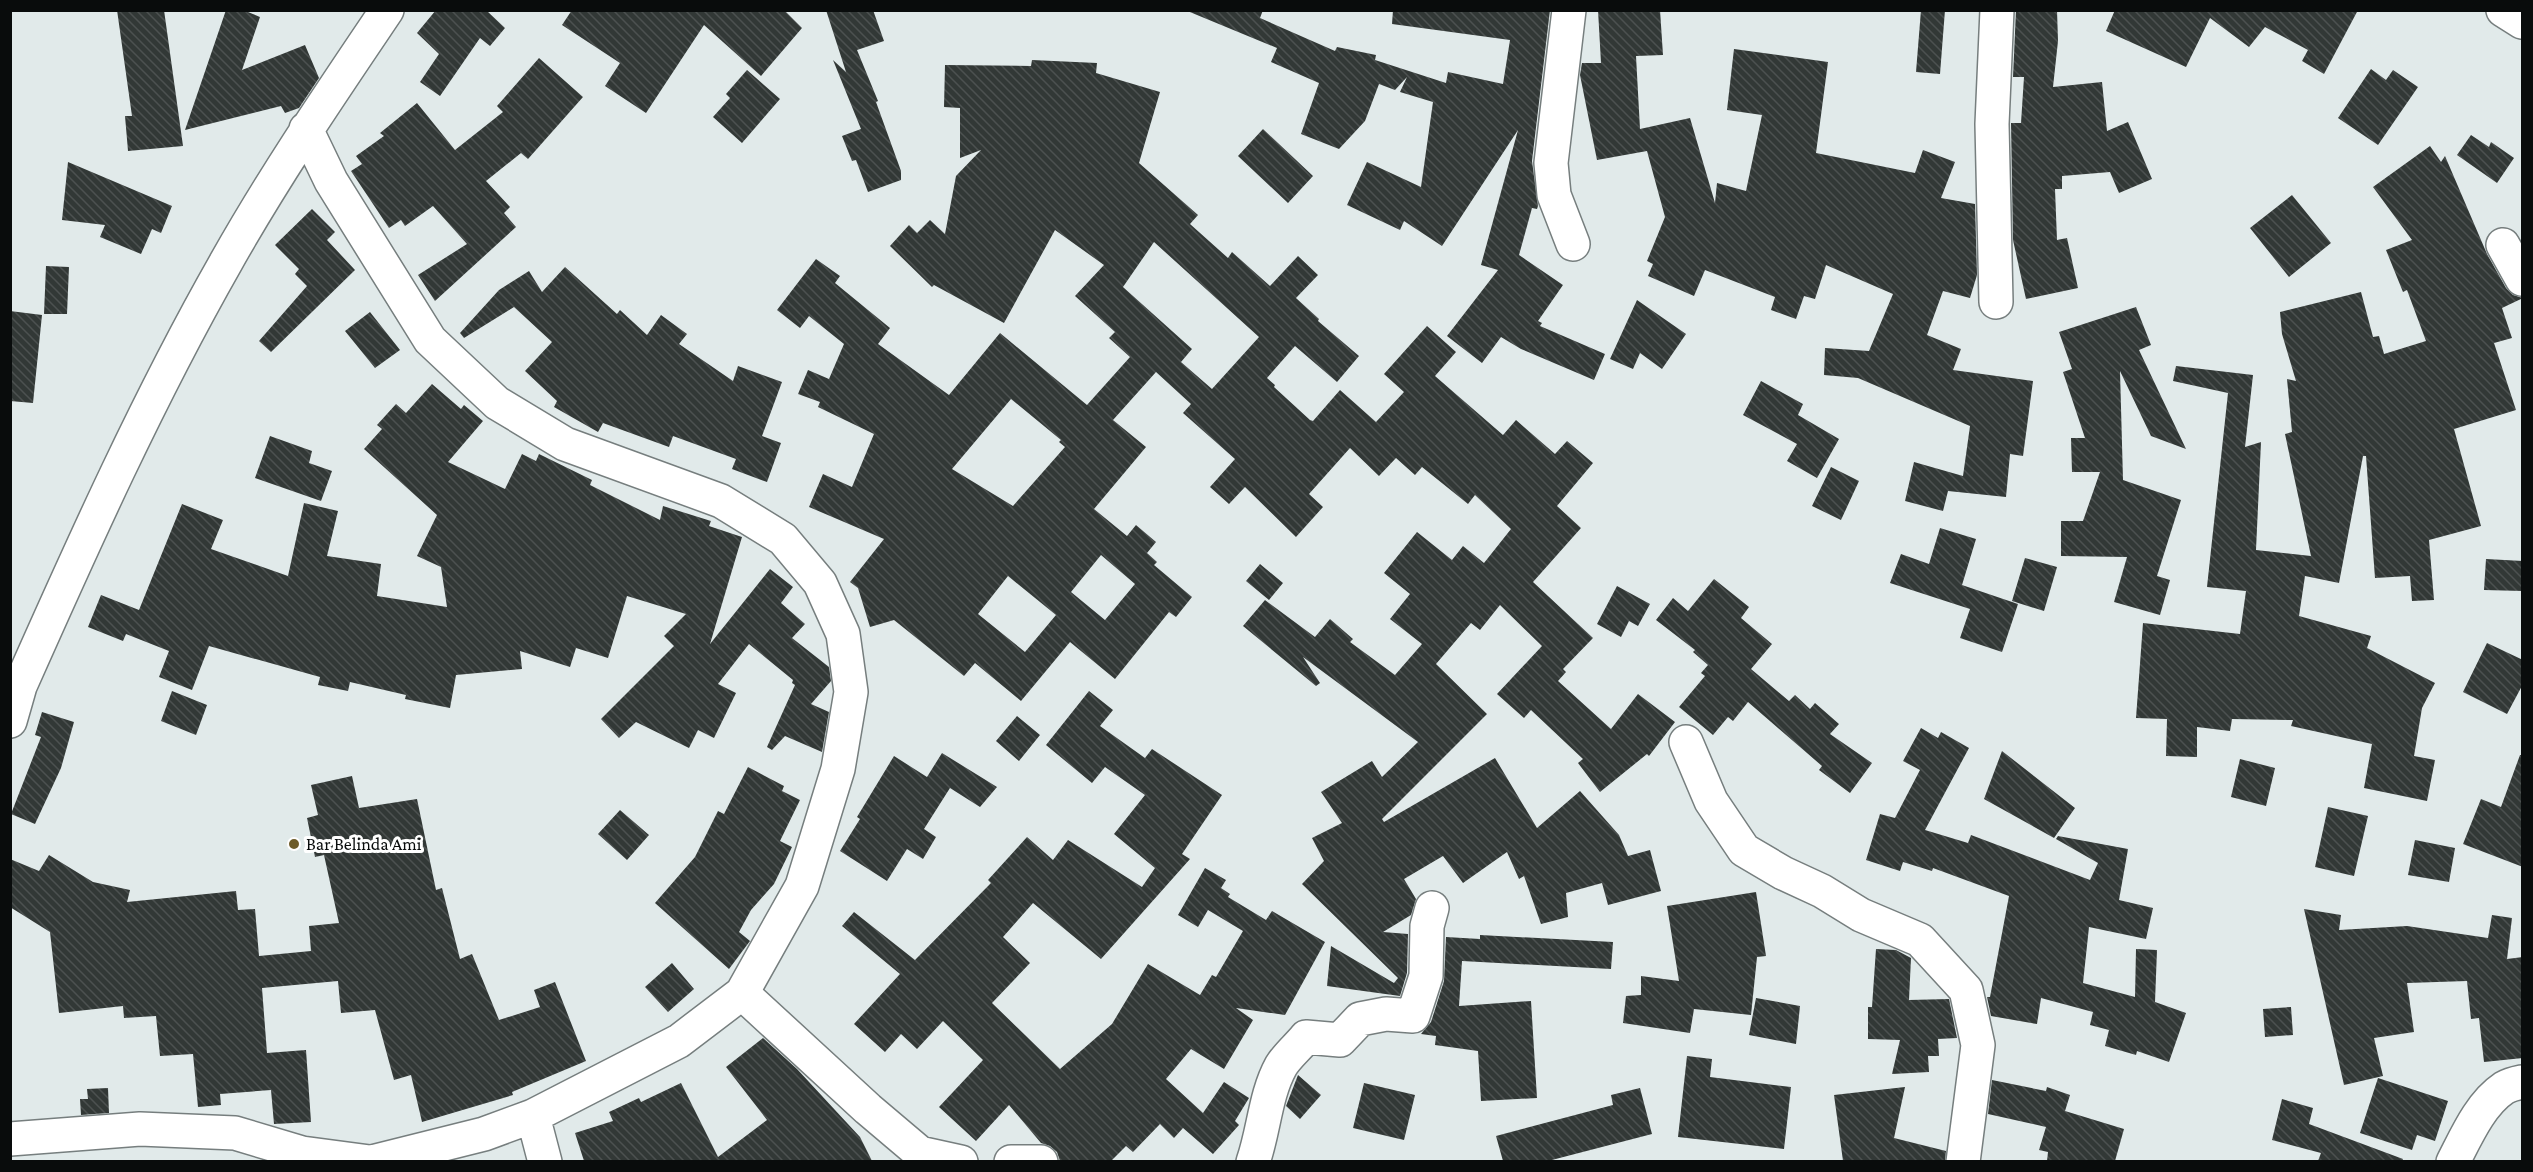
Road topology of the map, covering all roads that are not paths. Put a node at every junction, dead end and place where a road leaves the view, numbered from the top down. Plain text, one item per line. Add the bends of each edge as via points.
1 (387, 10) edge
2 (1569, 10) edge
3 (1997, 10) edge
4 (2503, 10) edge
5 (2523, 22) edge
6 (306, 129) junction
7 (1573, 244) dead end
8 (2503, 245) dead end
9 (2523, 279) edge
10 (1996, 302) dead end
11 (10, 721) edge
12 (1686, 742) dead end
13 (1432, 908) dead end
14 (742, 993) junction
15 (2523, 1082) edge
16 (533, 1116) junction
17 (10, 1139) edge
18 (371, 1161) edge
19 (545, 1161) edge
20 (961, 1161) edge
21 (1011, 1161) edge
22 (1041, 1161) edge
23 (1253, 1161) edge
24 (1963, 1161) edge
25 (2453, 1161) edge

1 - 6 street
2 - 7 street via 1551,163 1554,195
3 - 10 street via 1992,124
4 - 5 street
6 - 11 street via 226,262 152,399 20,686
6 - 14 street via 331,181 430,340 497,403 565,444 722,501 783,539 820,583 843,634 851,692 838,770 802,886
8 - 9 street
12 - 24 street via 1711,801 1744,850 1861,915 1920,940 1966,990 1978,1045
13 - 23 street via 1427,926 1426,976 1413,1016 1386,1014 1360,1019 1340,1040 1306,1037 1282,1065 1271,1089
14 - 16 street via 679,1041
14 - 20 street via 920,1153
15 - 25 street via 2505,1087 2489,1104
16 - 18 street via 484,1134
16 - 19 street
17 - 18 street via 140,1129 236,1133 302,1153
21 - 22 street

